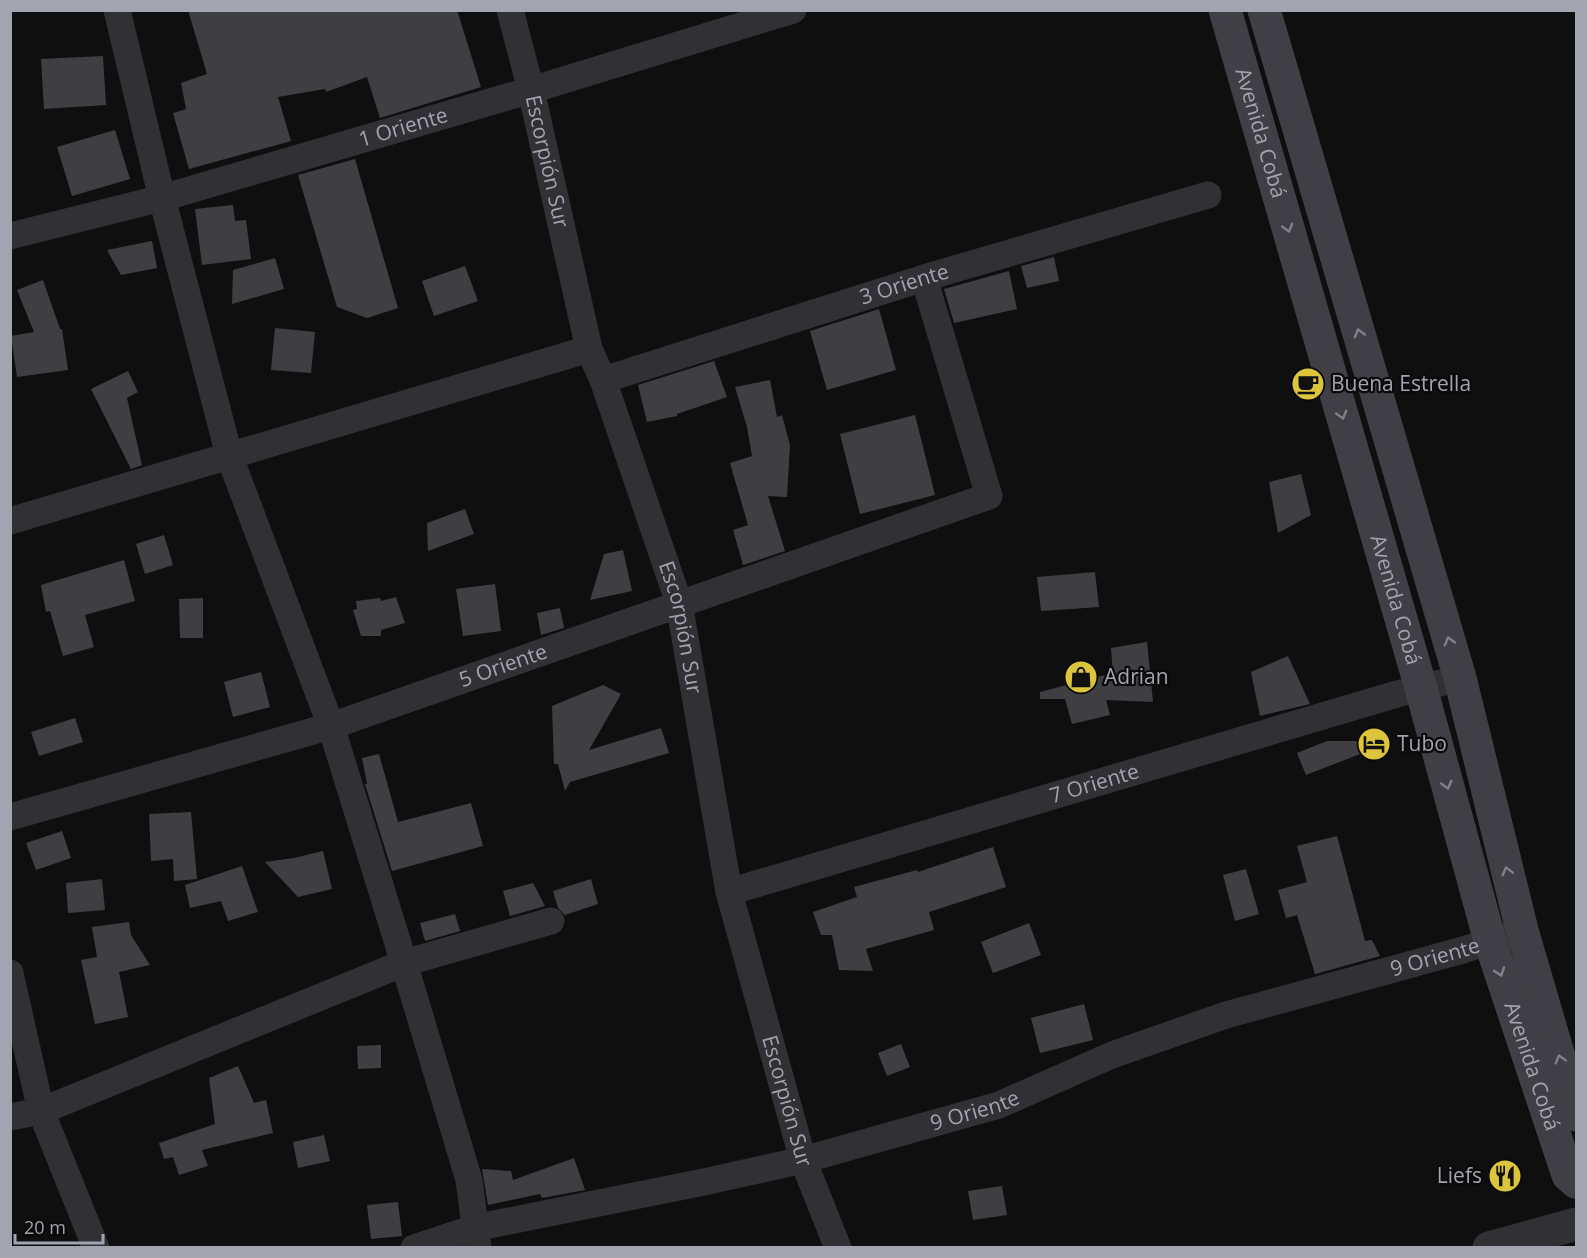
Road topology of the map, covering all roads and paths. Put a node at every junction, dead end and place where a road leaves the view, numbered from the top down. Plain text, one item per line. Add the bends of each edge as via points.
1 (117, 10) edge
2 (510, 10) edge
3 (793, 10) edge
4 (1225, 10) edge
5 (1264, 10) edge
6 (531, 90) junction
7 (1208, 195) dead end
8 (162, 198) junction
9 (10, 236) edge
10 (924, 278) junction
11 (589, 349) junction
12 (603, 380) junction
13 (229, 456) junction
14 (10, 521) edge
15 (679, 603) junction
16 (1460, 678) junction
17 (1421, 688) junction
18 (331, 726) junction
19 (10, 817) edge
20 (729, 892) junction
21 (551, 921) dead end
22 (1522, 930) junction
23 (1490, 941) junction
24 (404, 963) junction
25 (10, 973) edge
26 (41, 1111) junction
27 (1576, 1115) edge
28 (10, 1117) edge
29 (803, 1160) junction
30 (1576, 1182) edge
31 (1576, 1224) edge
32 (476, 1238) edge
33 (96, 1248) edge
34 (414, 1248) edge
35 (838, 1248) edge
36 (1489, 1248) edge

1 - 8 street
2 - 6 street, Escorpión Sur
3 - 6 street, 1 Oriente
4 -> 17 main road, Avenida Cobá
16 -> 5 main road, Avenida Cobá
6 - 8 street, 1 Oriente
6 - 11 street, Escorpión Sur
7 - 10 street, 3 Oriente
8 - 9 street, 1 Oriente
8 - 13 street
10 - 12 street, 3 Oriente
10 - 15 street, 5 Oriente via 989,496
11 - 12 street, Escorpión Sur
11 - 13 street
12 - 15 street, Escorpión Sur
13 - 14 street
13 - 18 street
15 - 18 street, 5 Oriente
15 - 20 street, Escorpión Sur
16 - 17 street, 7 Oriente
22 -> 16 main road, Avenida Cobá
17 - 20 street, 7 Oriente
17 -> 23 main road, Avenida Cobá
18 - 19 street, 5 Oriente
18 - 24 street
20 - 29 street, Escorpión Sur
21 - 24 street
22 - 23 street, 9 Oriente
27 -> 22 main road, Avenida Cobá
23 - 29 street, 9 Oriente via 1226,1015 1112,1055 999,1105
23 -> 30 main road, Avenida Cobá via 1568,1175
24 - 26 street
24 - 32 street via 468,1180
25 - 26 street
26 - 28 street
26 - 33 street
29 - 32 street, 9 Oriente
29 - 35 street, Escorpión Sur
31 - 36 street
32 - 34 street, 9 Oriente

